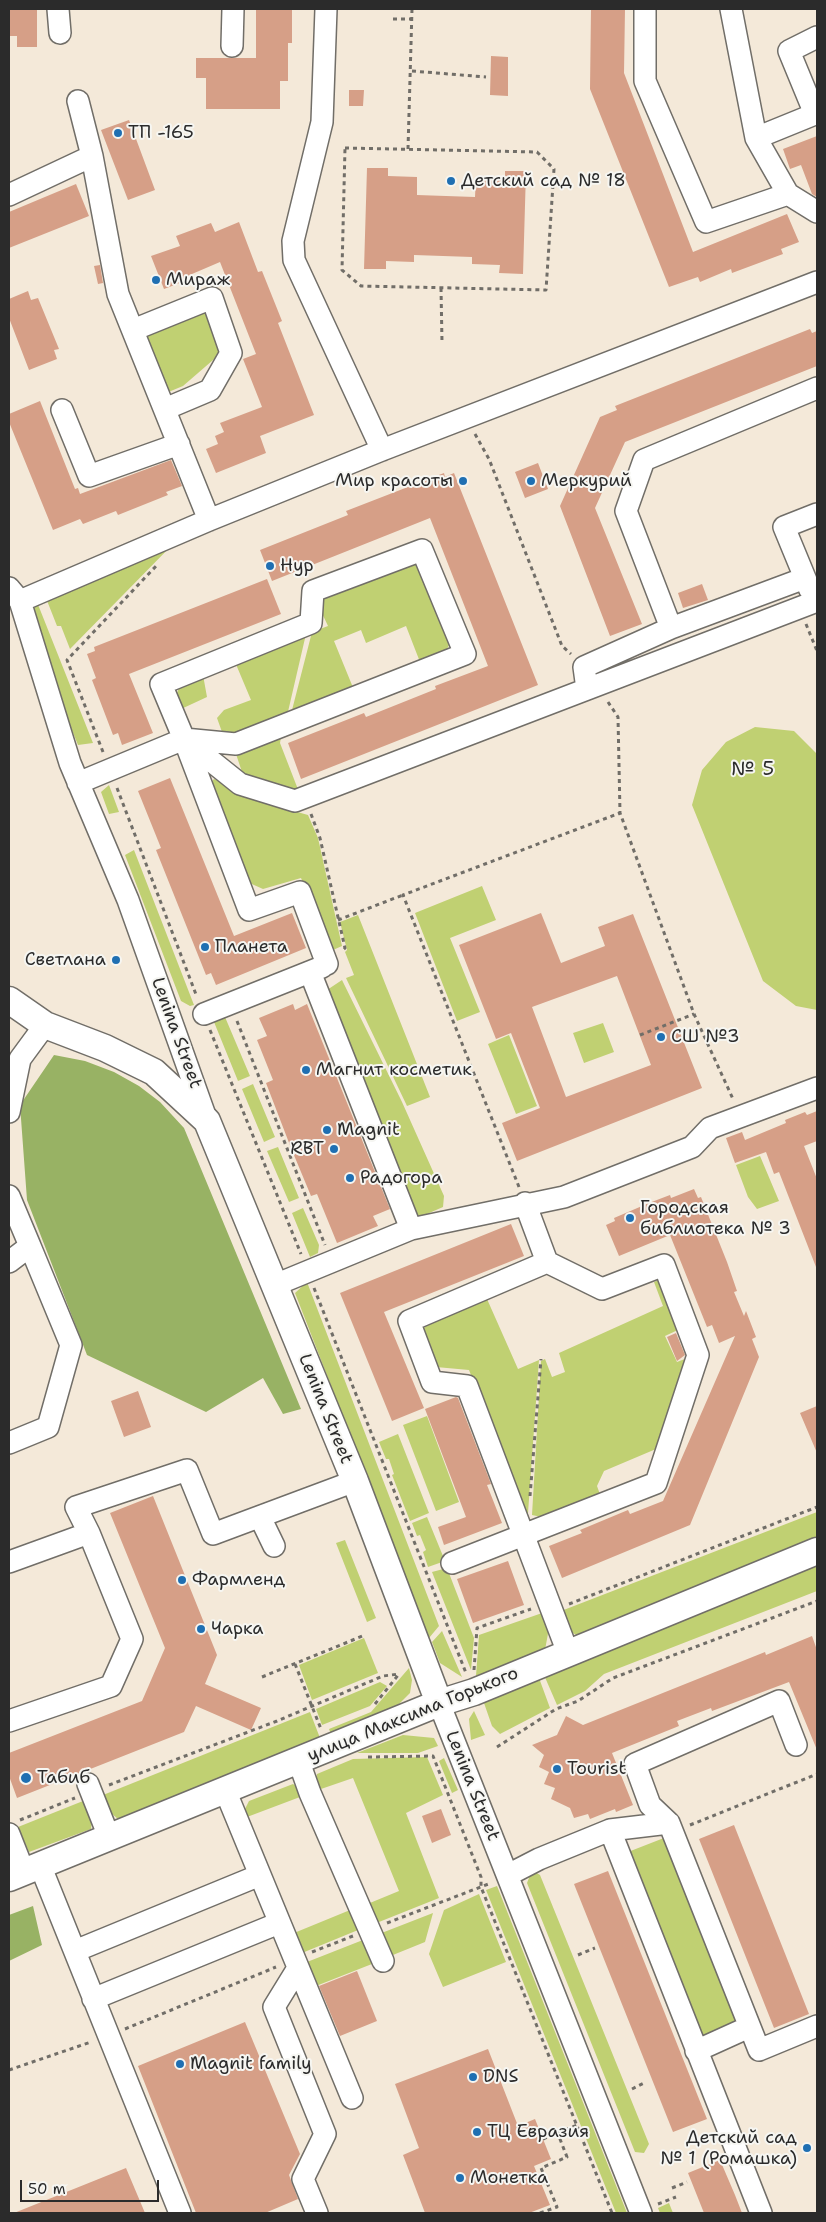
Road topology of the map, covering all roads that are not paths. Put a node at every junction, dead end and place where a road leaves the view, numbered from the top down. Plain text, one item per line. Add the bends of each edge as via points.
1 (58, 9) edge
2 (233, 9) edge
3 (326, 9) edge
4 (645, 9) edge
5 (731, 9) edge
6 (60, 33) dead end
7 (817, 37) edge
8 (232, 46) dead end
9 (78, 101) dead end
10 (756, 138) junction
11 (92, 156) junction
12 (9, 194) edge
13 (788, 194) junction
14 (817, 212) edge
15 (817, 282) edge
16 (133, 330) junction
17 (817, 388) edge
18 (165, 409) junction
19 (62, 410) dead end
20 (179, 444) junction
21 (382, 450) junction
22 (817, 514) edge
23 (209, 520) junction
24 (805, 578) junction
25 (14, 595) edge
26 (811, 604) edge
27 (671, 628) junction
28 (592, 687) junction
29 (184, 739) junction
30 (78, 783) junction
31 (328, 962) junction
32 (9, 1000) edge
33 (204, 1014) road end
34 (45, 1025) junction
35 (14, 1062) edge
36 (817, 1088) edge
37 (9, 1112) edge
38 (207, 1121) junction
39 (9, 1196) edge
40 (525, 1204) junction
41 (411, 1229) junction
42 (30, 1246) junction
43 (9, 1262) edge
44 (547, 1262) junction
45 (274, 1285) junction
46 (9, 1443) edge
47 (355, 1481) junction
48 (260, 1518) junction
49 (521, 1527) junction
50 (89, 1533) junction
51 (274, 1546) dead end
52 (817, 1551) edge
53 (9, 1562) edge
54 (452, 1562) dead end
55 (568, 1653) junction
56 (439, 1703) junction
57 (9, 1721) edge
58 (796, 1745) dead end
59 (298, 1762) junction
60 (89, 1788) road end
61 (225, 1790) junction
62 (669, 1823) junction
63 (13, 1827) edge
64 (610, 1830) junction
65 (109, 1837) junction
66 (24, 1871) edge
67 (260, 1875) junction
68 (508, 1875) junction
69 (279, 1922) junction
70 (75, 1951) junction
71 (383, 1962) dead end
72 (296, 1963) junction
73 (93, 1998) junction
74 (817, 2026) edge
75 (749, 2027) junction
76 (696, 2051) junction
77 (352, 2098) dead end
78 (648, 2209) edge
79 (180, 2213) edge
80 (317, 2213) edge
81 (761, 2213) edge

1 - 6 street
2 - 8 street
3 - 21 street via 322,122 293,241 294,260
4 - 13 street via 645,82 706,222
5 - 10 street
7 - 10 street via 789,51 814,114
9 - 11 street
10 - 13 street
11 - 12 street
11 - 16 street via 118,294
13 - 14 street
15 - 21 street
16 - 18 street
16 - 18 street via 212,298 231,352 210,390
17 - 27 street via 644,460 626,511
18 - 20 street
19 - 20 street via 89,476
20 - 23 street
21 - 23 street
22 - 24 street via 784,527
23 - 25 street
24 - 26 street
24 - 27 street
25 - 30 street, Lenina Street
26 - 28 street
27 - 28 street via 584,666
28 - 29 street via 295,801 240,784
29 - 29 street via 236,744 465,654 422,550 313,591 311,623 161,684
29 - 30 street
29 - 31 street via 250,910 300,892
30 - 38 street, Lenina Street via 128,900
31 - 33 street
31 - 41 street
32 - 34 main road
34 - 35 street
34 - 38 main road via 154,1072
35 - 37 street
36 - 40 street via 710,1128 692,1147 564,1197
38 - 45 main road, Lenina Street via 225,1144
39 - 42 street
40 - 41 street
40 - 44 street
41 - 45 street
42 - 43 street
42 - 46 street via 71,1346 48,1427
44 - 49 street via 409,1321 432,1382 467,1386
44 - 49 street via 602,1289 664,1265 698,1355 656,1483
45 - 47 main road, Lenina Street
47 - 48 street
47 - 56 main road, Lenina Street
48 - 50 street via 213,1534 187,1470 76,1507
48 - 51 street
49 - 54 street
49 - 55 street
50 - 53 street
50 - 57 street via 132,1639 111,1686 40,1700
52 - 55 main road, улица Максима Горького
55 - 56 main road, улица Максима Горького
56 - 59 main road, улица Максима Горького
56 - 68 street, Lenina Street
58 - 62 street via 779,1701 635,1764 650,1805
59 - 61 main road, улица Максима Горького
59 - 71 street
60 - 65 street
61 - 65 main road, улица Максима Горького
61 - 67 street
62 - 64 street
62 - 75 street
63 - 66 street
64 - 68 street
64 - 76 street
65 - 66 main road, улица Максима Горького
66 - 70 street
67 - 69 street
67 - 70 street
68 - 78 street, Lenina Street
69 - 72 street
69 - 73 street
70 - 73 street
72 - 77 street
72 - 80 street via 274,2007 324,2134 303,2179
73 - 79 street
74 - 75 street via 759,2050
75 - 76 street
76 - 81 street

